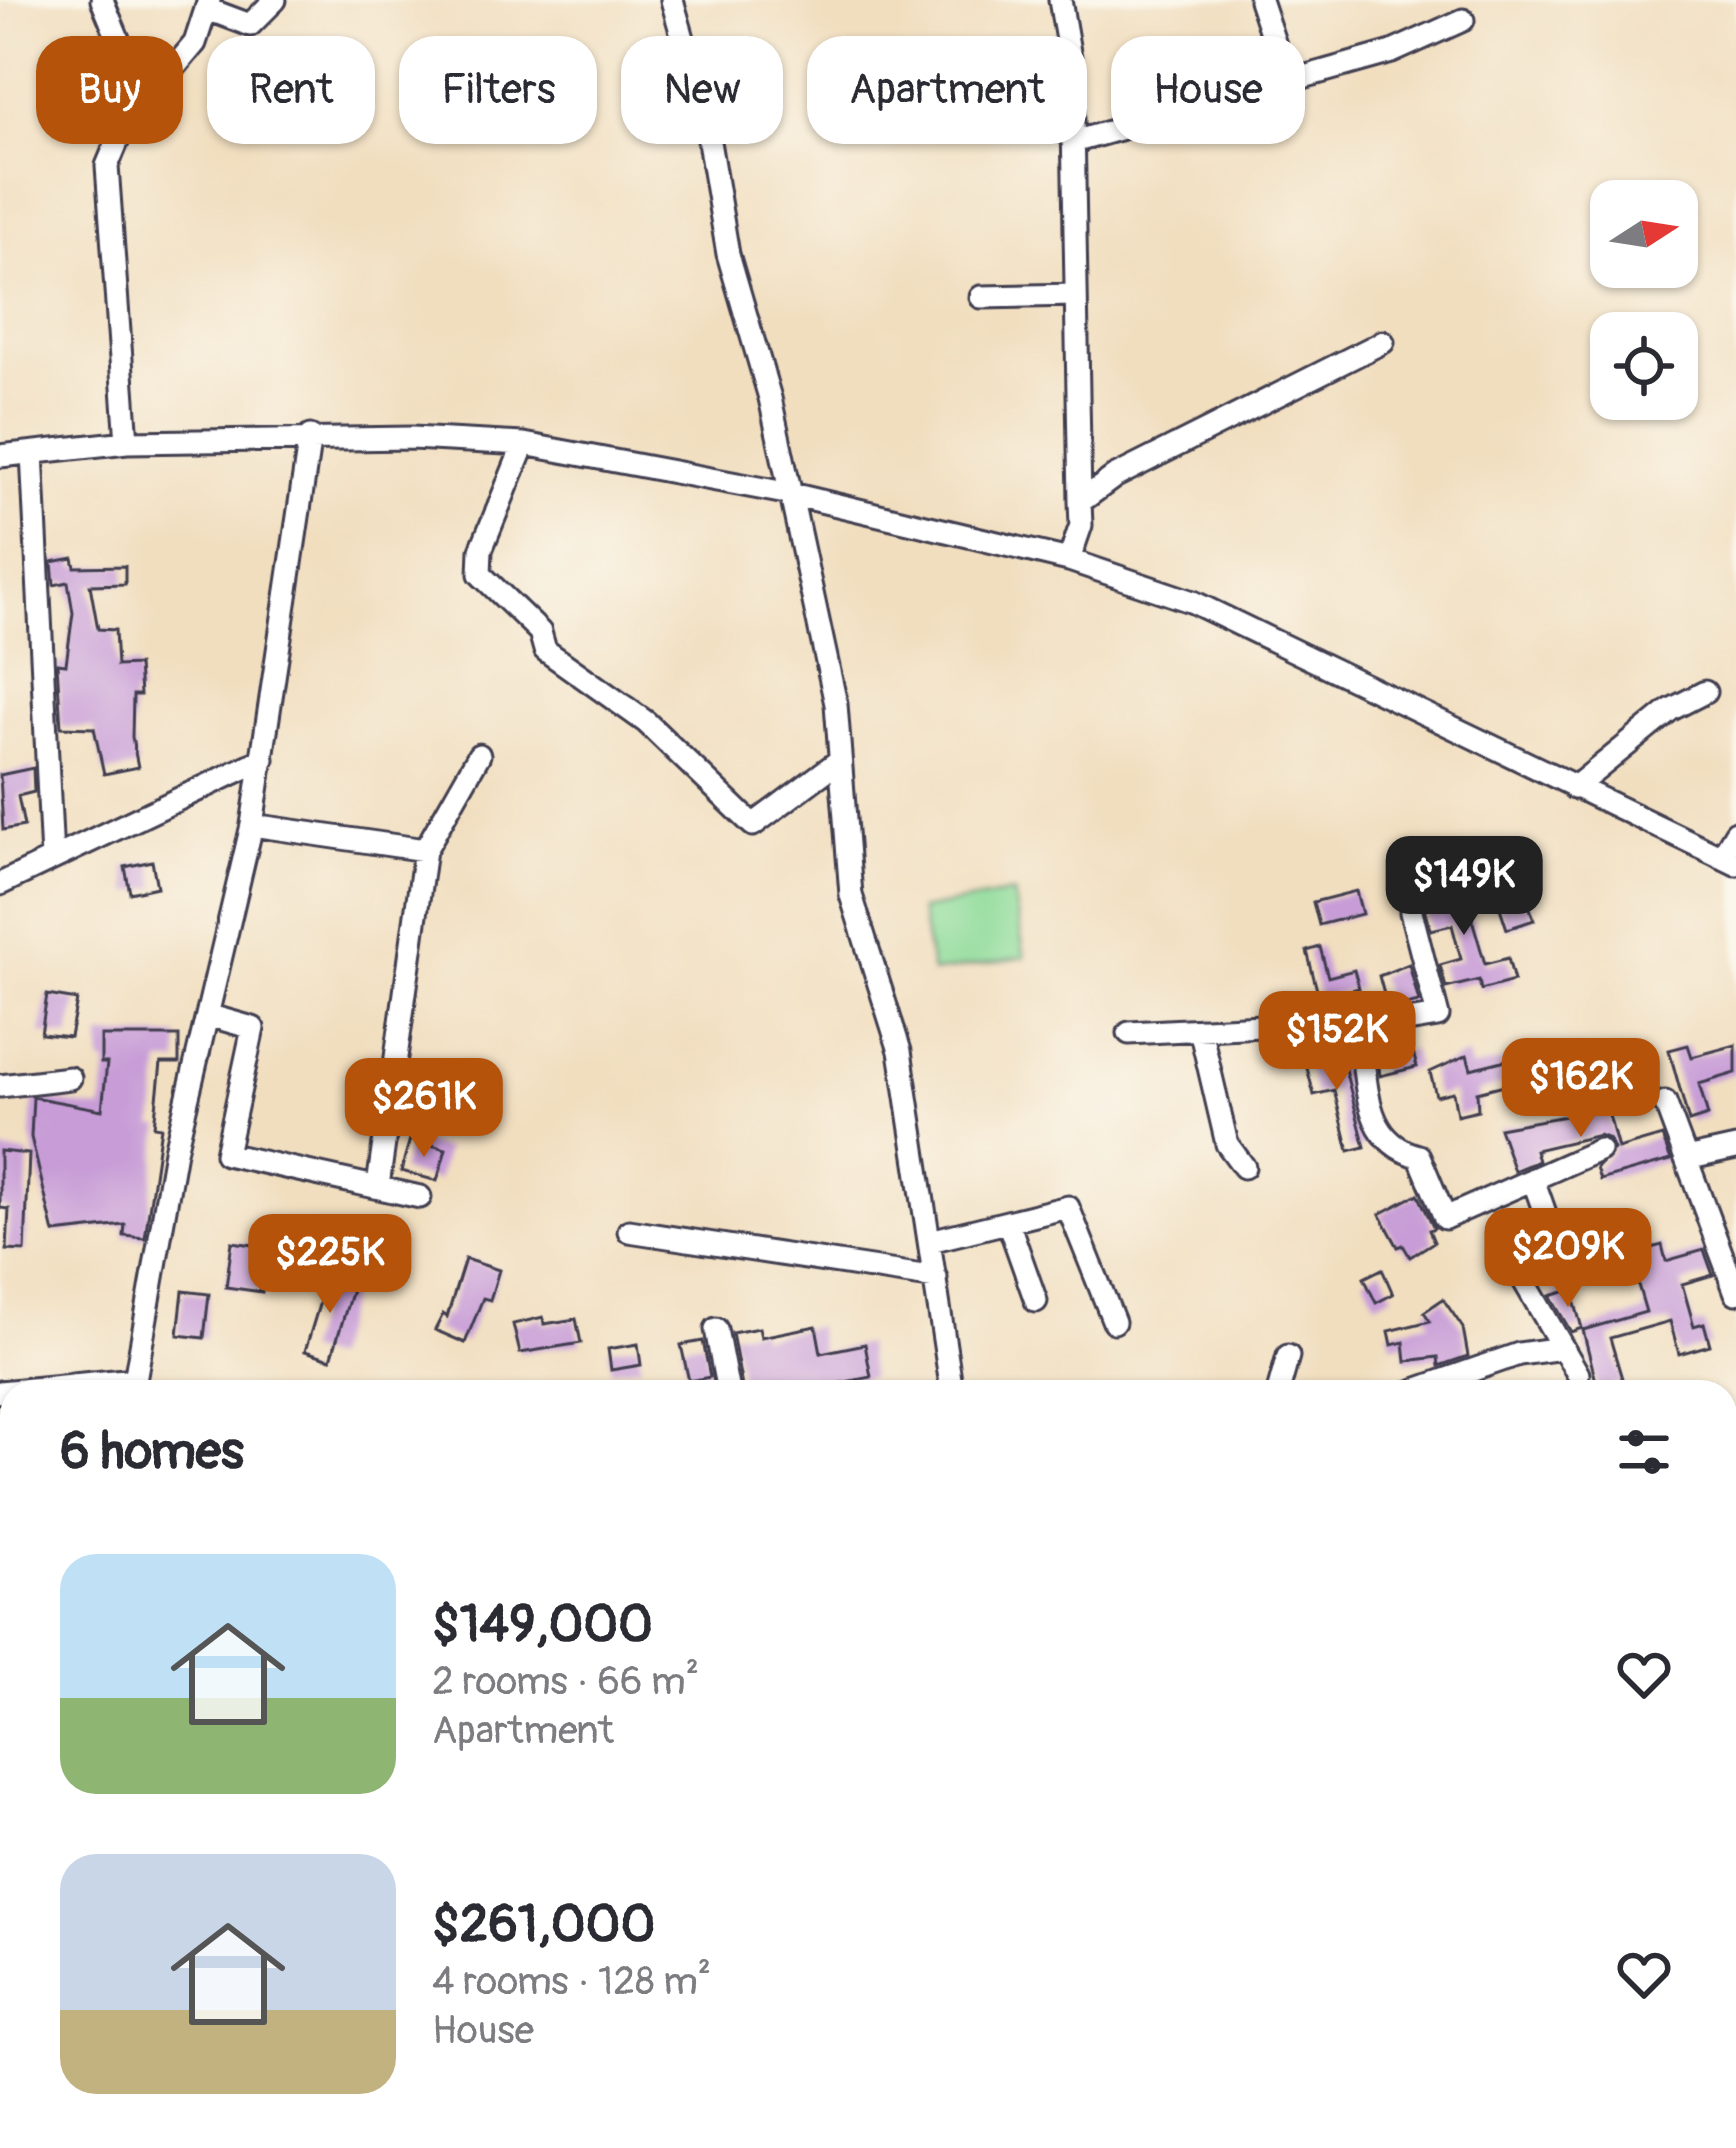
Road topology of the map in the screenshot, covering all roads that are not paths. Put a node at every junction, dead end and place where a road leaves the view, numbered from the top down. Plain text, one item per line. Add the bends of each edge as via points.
1 (102, 0) edge
2 (274, 0) edge
3 (672, 0) edge
4 (1060, 0) edge
5 (1260, 0) edge
6 (209, 5) edge
7 (1463, 20) dead end
8 (117, 36) edge
9 (1066, 36) edge
10 (1272, 36) edge
11 (183, 58) edge
12 (1305, 76) edge
13 (116, 144) edge
14 (1073, 144) edge
15 (1076, 295) junction
16 (981, 297) dead end
17 (1383, 342) dead end
18 (310, 436) junction
19 (127, 442) junction
20 (524, 444) junction
21 (32, 453) junction
22 (0, 456) edge
23 (791, 494) junction
24 (1080, 502) junction
25 (1069, 560) junction
26 (1706, 692) dead end
27 (478, 755) dead end
28 (263, 759) junction
29 (840, 760) junction
30 (1574, 788) junction
31 (252, 825) junction
32 (1736, 832) edge
33 (425, 850) junction
34 (52, 859) junction
35 (1728, 860) edge
36 (0, 884) edge
37 (1411, 912) dead end
38 (207, 1015) junction
39 (1200, 1029) junction
40 (1359, 1029) junction
41 (1129, 1033) dead end
42 (70, 1078) dead end
43 (0, 1087) edge
44 (1664, 1102) dead end
45 (1736, 1148) edge
46 (1599, 1150) dead end
47 (1686, 1159) junction
48 (1244, 1167) dead end
49 (1533, 1179) junction
50 (378, 1186) junction
51 (419, 1197) dead end
52 (1008, 1222) junction
53 (629, 1231) dead end
54 (1588, 1237) dead end
55 (930, 1241) junction
56 (1558, 1253) junction
57 (935, 1278) junction
58 (1736, 1294) edge
59 (1036, 1301) dead end
60 (1114, 1322) dead end
61 (716, 1329) dead end
62 (1563, 1348) junction
63 (1288, 1356) dead end
64 (1578, 1374) dead end
65 (135, 1380) edge
66 (726, 1380) edge
67 (950, 1380) edge
68 (1281, 1380) edge
69 (1444, 1380) edge

1 - 8 street
2 - 6 street via 250,25
3 - 23 street
4 - 9 street
5 - 10 street
6 - 11 street
7 - 12 street via 1392,52
13 - 19 street via 107,166
14 - 15 street
15 - 16 street
15 - 24 street
17 - 24 street via 1114,477
18 - 19 street
18 - 20 street
18 - 28 street
19 - 21 street
20 - 23 street
20 - 29 street via 481,550 480,574 540,632 545,650 646,722 753,825
21 - 22 street
21 - 34 street
23 - 25 street
23 - 29 street via 836,704
24 - 25 street
25 - 30 street via 1193,602
26 - 30 street via 1670,710
27 - 33 street
28 - 31 street
28 - 34 street
29 - 55 street via 851,896 900,1051
30 - 35 street
31 - 33 street
31 - 38 street
32 - 35 street
33 - 50 street
34 - 36 street
37 - 40 street via 1438,1016
38 - 50 street via 253,1028 226,1154
38 - 65 street
39 - 40 street
39 - 41 street
39 - 48 street via 1227,1144
40 - 49 street via 1376,1127 1394,1150 1419,1156 1445,1218
42 - 43 street
44 - 47 street
45 - 47 street
46 - 49 street
47 - 58 street
49 - 56 street
50 - 51 street
52 - 55 street
52 - 59 street
52 - 60 street via 1068,1207
53 - 57 street
54 - 56 street
55 - 57 street
56 - 62 street via 1520,1274
57 - 67 street
61 - 66 street
62 - 64 street
62 - 69 street
63 - 68 street

